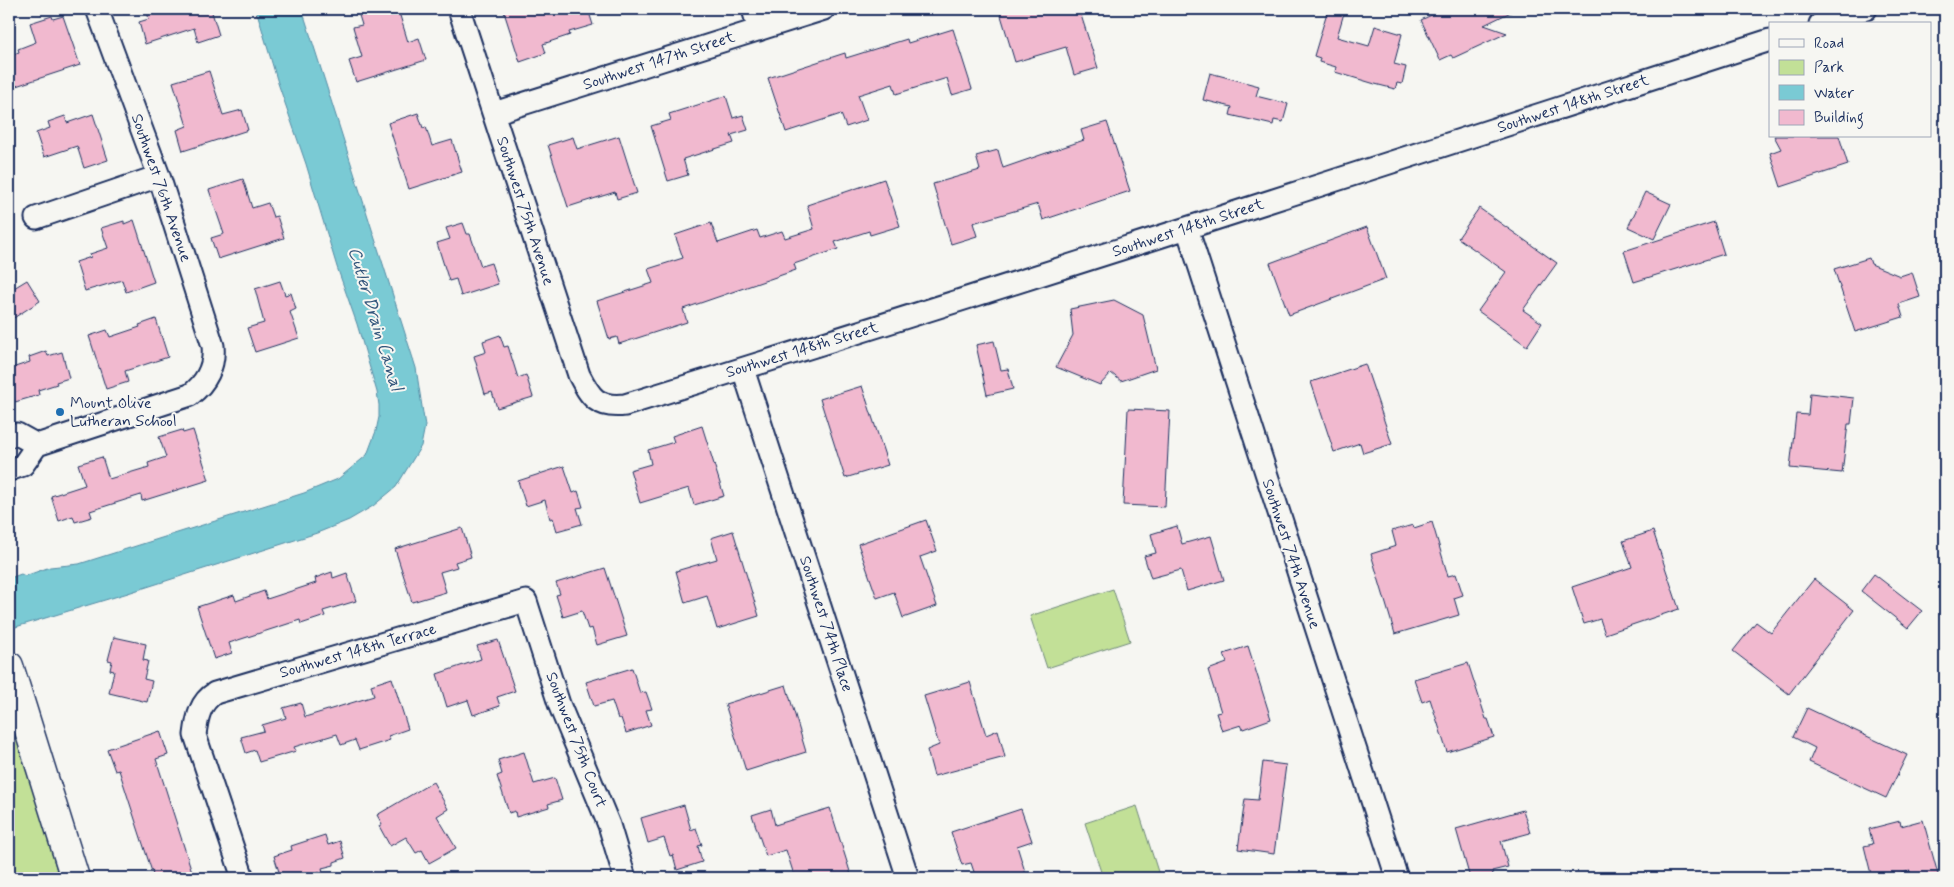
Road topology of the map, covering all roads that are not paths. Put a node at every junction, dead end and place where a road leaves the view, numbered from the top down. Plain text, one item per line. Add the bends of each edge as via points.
1 (96, 9) edge
2 (459, 9) edge
3 (753, 9) edge
4 (824, 9) edge
5 (1866, 9) edge
6 (1826, 22) edge
7 (759, 30) junction
8 (1769, 40) edge
9 (494, 113) junction
10 (159, 176) junction
11 (36, 218) dead end
12 (1187, 228) junction
13 (743, 369) junction
14 (603, 405) joint
15 (9, 436) edge
16 (37, 445) junction
17 (9, 470) edge
18 (526, 602) joint
19 (9, 666) edge
20 (75, 878) edge
21 (243, 878) edge
22 (625, 878) edge
23 (908, 878) edge
24 (1397, 878) edge

1 - 10 street, Southwest 76th Avenue
2 - 9 street, Southwest 75th Avenue
3 - 7 street
4 - 7 street, Southwest 147th Street
5 - 6 street
7 - 9 street, Southwest 147th Street
8 - 12 street, Southwest 148th Street
9 - 14 street, Southwest 75th Avenue via 578,375 592,397
10 - 11 street
10 - 16 street, Southwest 76th Avenue via 213,346 210,370 190,395
12 - 13 street, Southwest 148th Street
12 - 24 street, Southwest 74th Avenue
13 - 14 street, Southwest 148th Street via 625,405
13 - 23 street, Southwest 74th Place
15 - 16 street via 17,434
16 - 17 street via 23,465
18 - 21 street, Southwest 148th Terrace via 216,693 206,702 199,714 196,741
18 - 22 street, Southwest 75th Court via 559,704 608,825
19 - 20 street

